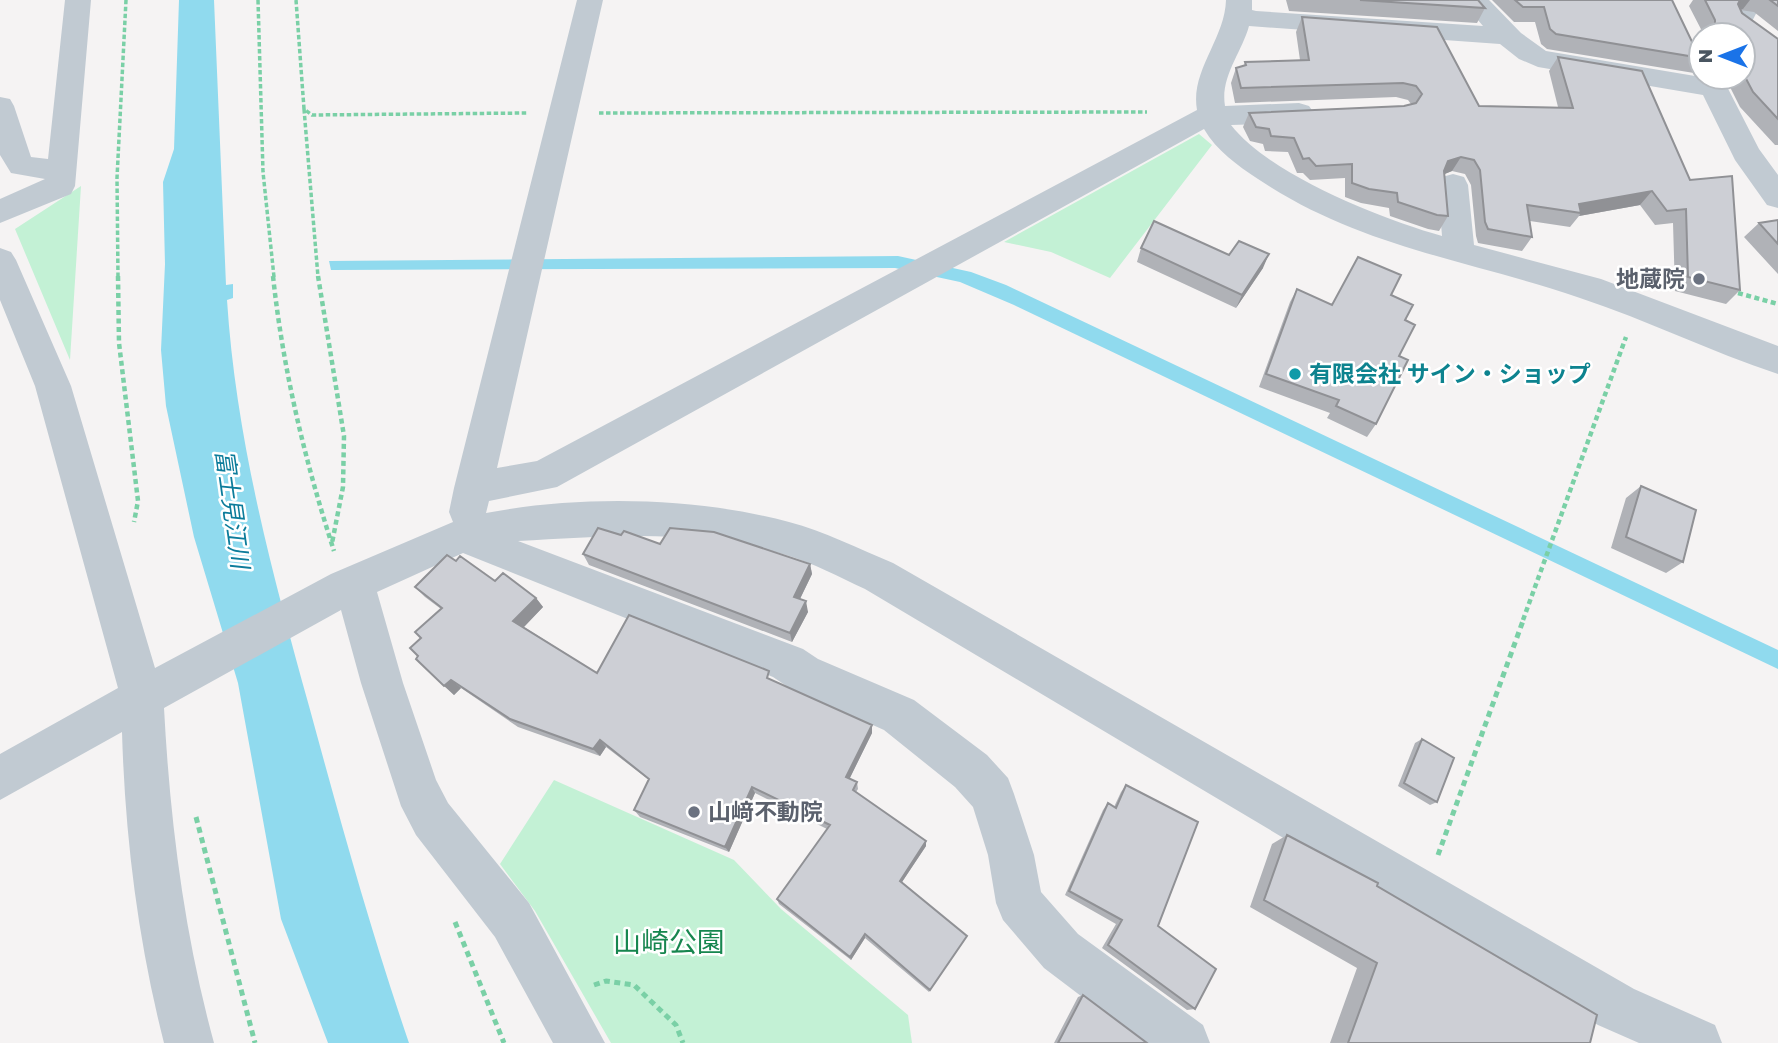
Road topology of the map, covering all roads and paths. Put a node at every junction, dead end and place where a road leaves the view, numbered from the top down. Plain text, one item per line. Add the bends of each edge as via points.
1 (79, 0) edge
2 (126, 0) edge
3 (258, 0) edge
4 (296, 0) edge
5 (590, 0) edge
6 (1474, 0) edge
7 (1240, 8) edge
8 (1506, 36) junction
9 (1687, 69) edge
10 (1715, 91) edge
11 (0, 106) edge
12 (304, 109) junction
13 (1330, 111) edge
14 (562, 113) junction
15 (1211, 114) junction
16 (62, 171) junction
17 (1452, 186) dead end
18 (1778, 197) edge
19 (0, 212) edge
20 (1459, 251) junction
21 (0, 260) edge
22 (1738, 293) edge
23 (1637, 304) junction
24 (1778, 304) edge
25 (1778, 360) edge
26 (473, 488) junction
27 (133, 526) dead end
28 (463, 535) junction
29 (332, 544) junction
30 (342, 589) junction
31 (156, 690) junction
32 (0, 778) edge
33 (190, 805) dead end
34 (1423, 895) junction
35 (555, 996) junction
36 (189, 1043) edge
37 (255, 1043) edge
38 (580, 1043) edge
39 (683, 1043) edge
40 (1185, 1043) edge
41 (1697, 1043) edge

1 - 16 street
2 - 27 path via 117,178 119,343 138,501
3 - 29 path via 262,172 276,301 290,390
4 - 12 path
5 - 14 street
6 - 8 street
7 - 8 street via 1255,19
7 - 15 street via 1230,46 1211,79
8 - 9 street via 1538,58
10 - 18 street via 1746,153
11 - 16 street via 22,166
12 - 14 path via 312,116
12 - 29 path via 314,252 344,436 343,487
13 - 15 street
14 - 15 path
14 - 26 street
15 - 20 street via 1234,148 1305,194 1355,218
15 - 26 street via 544,476
16 - 19 street via 60,186
17 - 20 street
20 - 23 street
21 - 31 street via 53,386 117,603
22 - 24 path
23 - 25 street
23 - 34 path
26 - 28 street
28 - 30 street
28 - 34 street via 518,524 613,519 719,523 791,539 879,576
28 - 40 street via 788,663 899,715 971,771 992,794 1020,903 1061,951
29 - 30 path
30 - 31 street
30 - 35 street via 432,819 512,920
31 - 32 street
31 - 36 street via 147,808 170,975
33 - 37 path
34 - 41 street via 1616,1007
35 - 38 street
35 - 39 path via 606,981 634,985 676,1025

